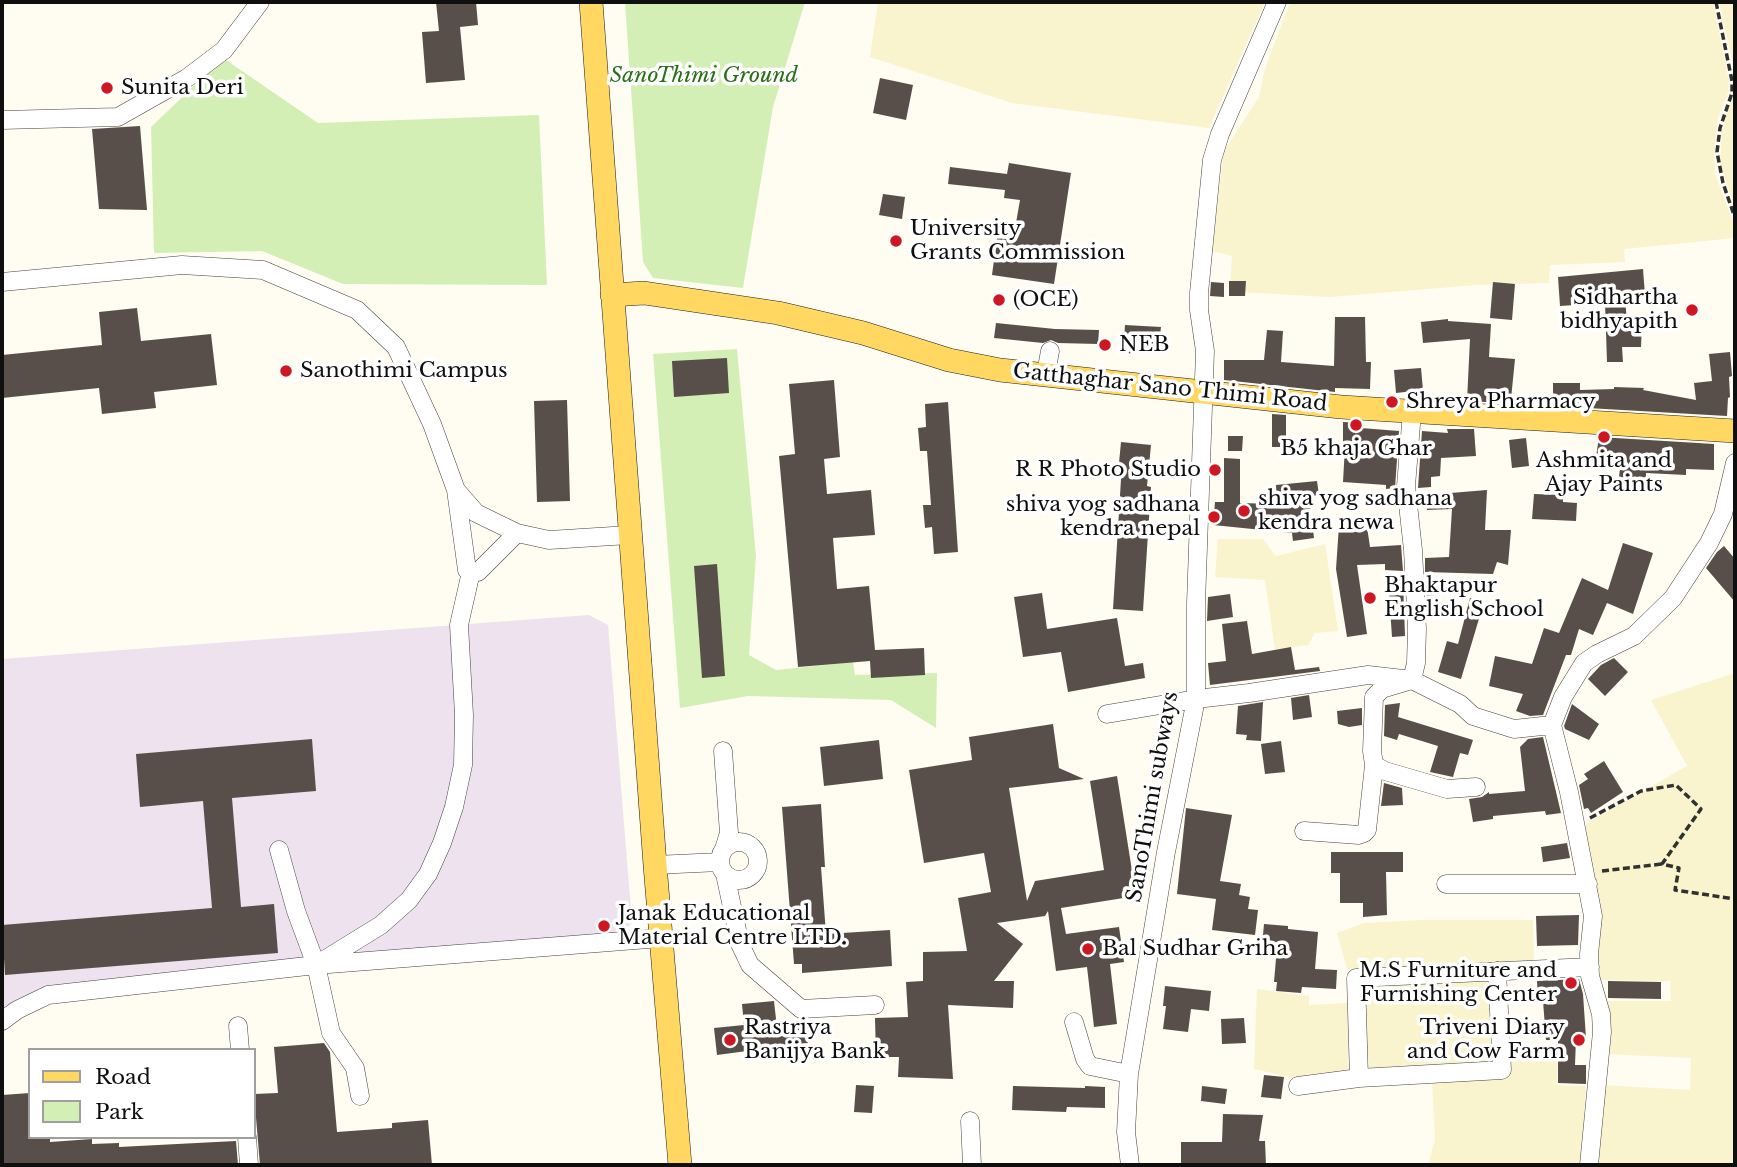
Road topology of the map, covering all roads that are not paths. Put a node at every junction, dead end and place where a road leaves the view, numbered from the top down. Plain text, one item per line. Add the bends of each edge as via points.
1 (260, 2) edge
2 (591, 2) edge
3 (1277, 2) edge
4 (2, 120) edge
5 (2, 282) edge
6 (612, 295) junction
7 (1050, 351) dead end
8 (1046, 374) junction
9 (1202, 393) junction
10 (1412, 412) junction
11 (1735, 431) edge
12 (1735, 463) edge
13 (456, 490) junction
14 (517, 533) junction
15 (629, 535) junction
16 (471, 572) junction
17 (1412, 680) junction
18 (1196, 699) junction
19 (1107, 714) dead end
20 (1552, 725) junction
21 (723, 751) dead end
22 (1374, 765) junction
23 (1476, 787) dead end
24 (1304, 831) dead end
25 (279, 850) dead end
26 (723, 862) junction
27 (655, 865) junction
28 (1587, 879) junction
29 (1446, 884) dead end
30 (661, 938) junction
31 (316, 965) junction
32 (1590, 967) junction
33 (1497, 971) junction
34 (875, 1005) dead end
35 (2, 1021) edge
36 (1074, 1022) dead end
37 (238, 1026) dead end
38 (240, 1048) edge
39 (1129, 1074) junction
40 (1359, 1078) junction
41 (1298, 1086) dead end
42 (360, 1096) dead end
43 (970, 1121) dead end
44 (247, 1139) edge
45 (249, 1165) edge
46 (680, 1165) edge
47 (972, 1165) edge
48 (1130, 1165) edge
49 (1589, 1165) edge

1 - 4 street via 224,50 187,78 118,117
2 - 6 main road
3 - 9 street, SanoThimi subways via 1212,160 1199,293 1205,351
5 - 13 street via 182,265 263,270 358,310 396,347
6 - 8 main road, Gatthaghar Sano Thimi Road via 644,293 778,313 948,360
6 - 15 main road
7 - 8 street
8 - 9 main road, Gatthaghar Sano Thimi Road
9 - 10 main road, Gatthaghar Sano Thimi Road
9 - 18 street, SanoThimi subways
10 - 11 main road, Gatthaghar Sano Thimi Road
10 - 17 street via 1406,486 1417,629
12 - 20 street via 1723,514 1673,598 1634,636 1584,663
13 - 14 street via 475,513
13 - 16 street via 467,570
14 - 15 street via 549,540
14 - 16 street via 478,572
15 - 27 main road
16 - 31 street via 459,625 463,765 442,843 409,900 381,925
17 - 18 street via 1368,675
17 - 20 street via 1460,704 1473,716 1514,729
17 - 22 street via 1381,689 1374,696
18 - 19 street
18 - 39 street, SanoThimi subways
20 - 28 street
21 - 26 street via 729,833
22 - 23 street via 1447,789
22 - 24 street via 1364,833
25 - 31 street
26 - 27 street
26 - 34 street via 740,944 750,965 801,1009
27 - 30 main road
28 - 29 street
28 - 32 street via 1593,916
30 - 31 street
30 - 46 main road
31 - 35 street via 48,995
31 - 42 street via 331,1033 355,1068
32 - 33 street
32 - 49 street via 1602,1032
33 - 40 street via 1356,978
33 - 40 street via 1502,1070
36 - 39 street via 1090,1066
37 - 38 street
39 - 48 street, SanoThimi subways via 1126,1132
40 - 41 street
43 - 47 street
44 - 45 street

